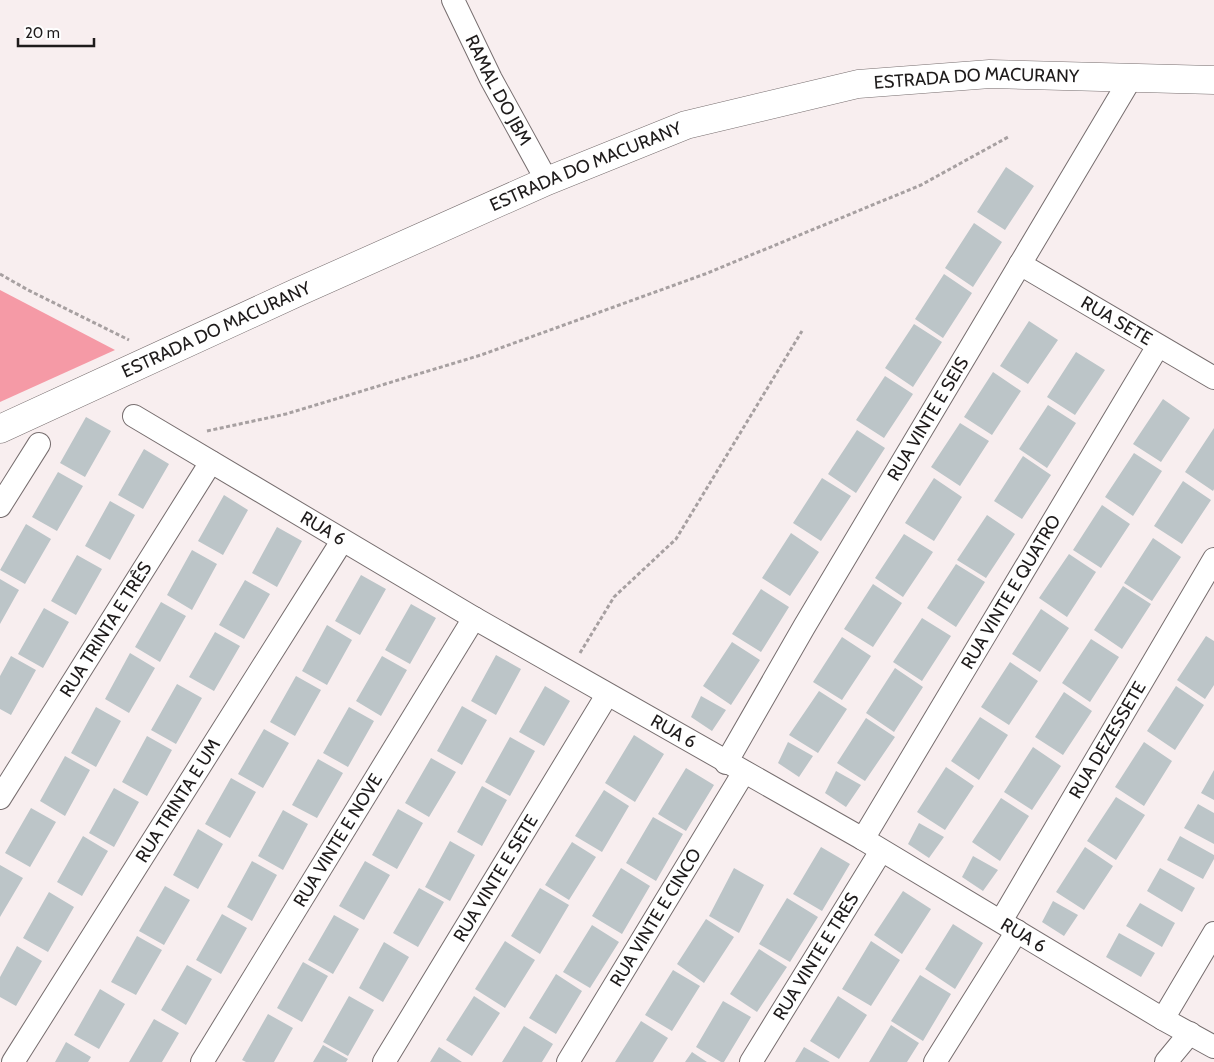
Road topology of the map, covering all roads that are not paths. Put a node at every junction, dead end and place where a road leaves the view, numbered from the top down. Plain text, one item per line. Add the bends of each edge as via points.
1 (453, 0) edge
2 (1131, 78) junction
3 (1214, 80) edge
4 (548, 181) junction
5 (1020, 264) junction
6 (1158, 346) junction
7 (1214, 378) edge
8 (134, 416) dead end
9 (0, 429) edge
10 (39, 444) dead end
11 (212, 462) junction
12 (0, 506) edge
13 (342, 541) junction
14 (1214, 559) edge
15 (474, 618) junction
16 (607, 695) junction
17 (735, 768) junction
18 (0, 798) edge
19 (872, 845) junction
20 (1009, 926) junction
21 (1214, 933) edge
22 (1163, 1018) junction
23 (1190, 1033) junction
24 (1214, 1047) edge
25 (13, 1062) edge
26 (202, 1062) edge
27 (384, 1062) edge
28 (568, 1062) edge
29 (751, 1062) edge
30 (935, 1062) edge
31 (1166, 1062) edge

1 - 4 street, RAMAL DO JBM via 490,79
2 - 3 street, ESTRADA DO MACURANY
2 - 4 street, ESTRADA DO MACURANY via 990,74 858,84 686,125
2 - 5 street, RUA VINTE E SEIS
4 - 9 street, ESTRADA DO MACURANY
5 - 6 street, RUA SETE
5 - 17 street, RUA VINTE E SEIS via 804,627
6 - 7 street, RUA SETE
6 - 19 street, RUA VINTE E QUATRO
8 - 11 street, RUA 6
10 - 12 street
11 - 13 street, RUA 6
11 - 18 street, RUA TRINTA E TRÊS
13 - 15 street, RUA 6
13 - 25 street, RUA TRINTA E UM
14 - 20 street, RUA DEZESSETE
15 - 16 street, RUA 6
15 - 26 street, RUA VINTE E NOVE
16 - 17 street, RUA 6
16 - 27 street, RUA VINTE E SETE
17 - 19 street, RUA 6
17 - 28 street, RUA VINTE E CINCO
19 - 20 street, RUA 6
19 - 29 street, RUA VINTE E TRES
20 - 22 street, RUA 6
20 - 30 street, RUA DEZESSETE
21 - 22 street
22 - 23 street, RUA 6
23 - 24 street, RUA 6
23 - 31 street

